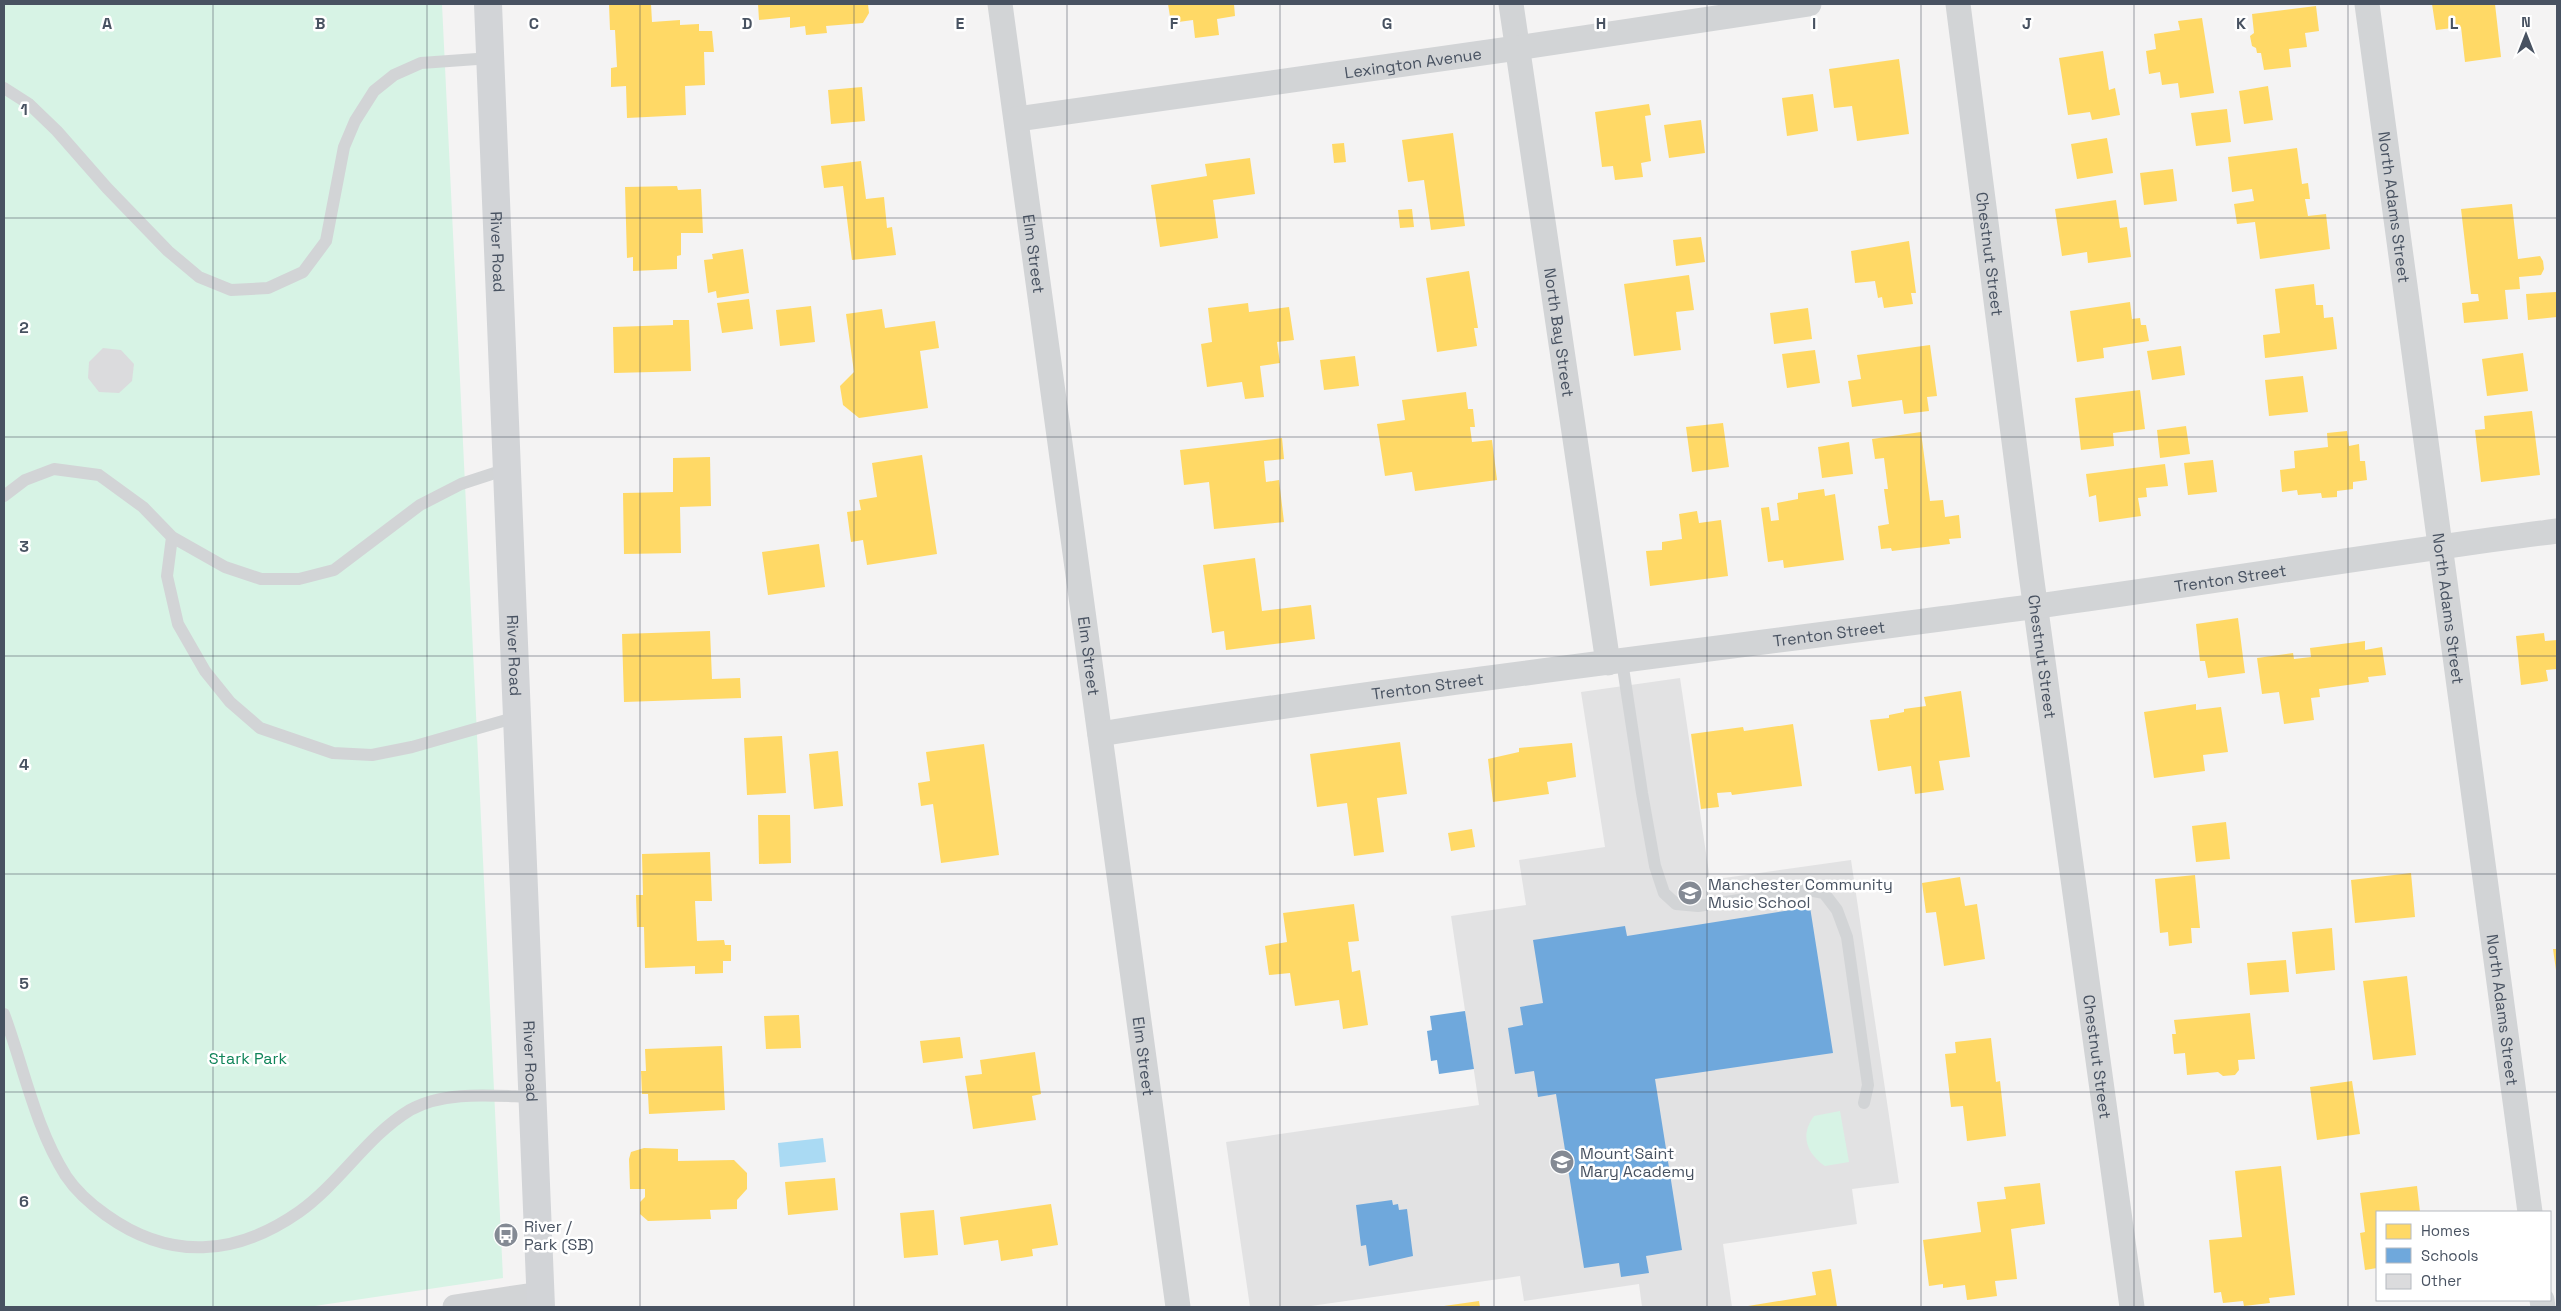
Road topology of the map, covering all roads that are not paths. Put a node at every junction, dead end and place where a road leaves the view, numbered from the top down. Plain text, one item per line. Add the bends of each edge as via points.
1 (488, 4) edge
2 (1000, 4) edge
3 (1511, 4) edge
4 (1809, 4) edge
5 (1958, 4) edge
6 (2367, 4) edge
7 (1517, 48) junction
8 (491, 58) junction
9 (4, 88) edge
10 (1017, 119) junction
11 (507, 469) junction
12 (4, 496) edge
13 (2557, 531) edge
14 (172, 537) junction
15 (2440, 546) junction
16 (2035, 606) junction
17 (1615, 662) junction
18 (517, 717) junction
19 (1100, 734) junction
20 (4, 1014) edge
21 (533, 1097) junction
22 (1864, 1103) dead end
23 (2530, 1211) edge
24 (541, 1300) edge
25 (455, 1307) edge
26 (1178, 1307) edge
27 (2132, 1307) edge

1 - 8 street, River Road
2 - 10 street, Elm Street
3 - 7 street, North Bay Street
4 - 7 street, Lexington Avenue
5 - 16 street, Chestnut Street
6 - 15 street, North Adams Street
7 - 10 street, Lexington Avenue
7 - 17 street, North Bay Street
8 - 9 lane via 421,63 394,75 374,91 355,121 344,147 326,242 303,272 268,288 231,290 199,277 168,251 57,131 29,104
8 - 11 street, River Road
10 - 19 street, Elm Street
11 - 14 lane via 461,484 420,505 334,570 299,579 261,579 224,567
11 - 18 street, River Road
12 - 14 lane via 25,480 54,469 99,475 143,507
13 - 15 street, Trenton Street
14 - 18 lane via 167,576 178,624 205,671 230,702 260,728 333,753 372,755
15 - 16 street, Trenton Street
15 - 23 street, North Adams Street
16 - 17 street, Trenton Street
16 - 27 street, Chestnut Street
17 - 19 street, Trenton Street
17 - 22 lane via 1664,893 1676,904 1698,906 1808,890 1824,893 1837,910 1847,937 1868,1084
18 - 21 street, River Road
19 - 26 street, Elm Street
20 - 21 lane via 33,1106 66,1177 92,1205 124,1228 158,1242 196,1248 233,1245 267,1232 299,1212 330,1187 381,1134 410,1110 437,1099
21 - 24 street, River Road
24 - 25 street

